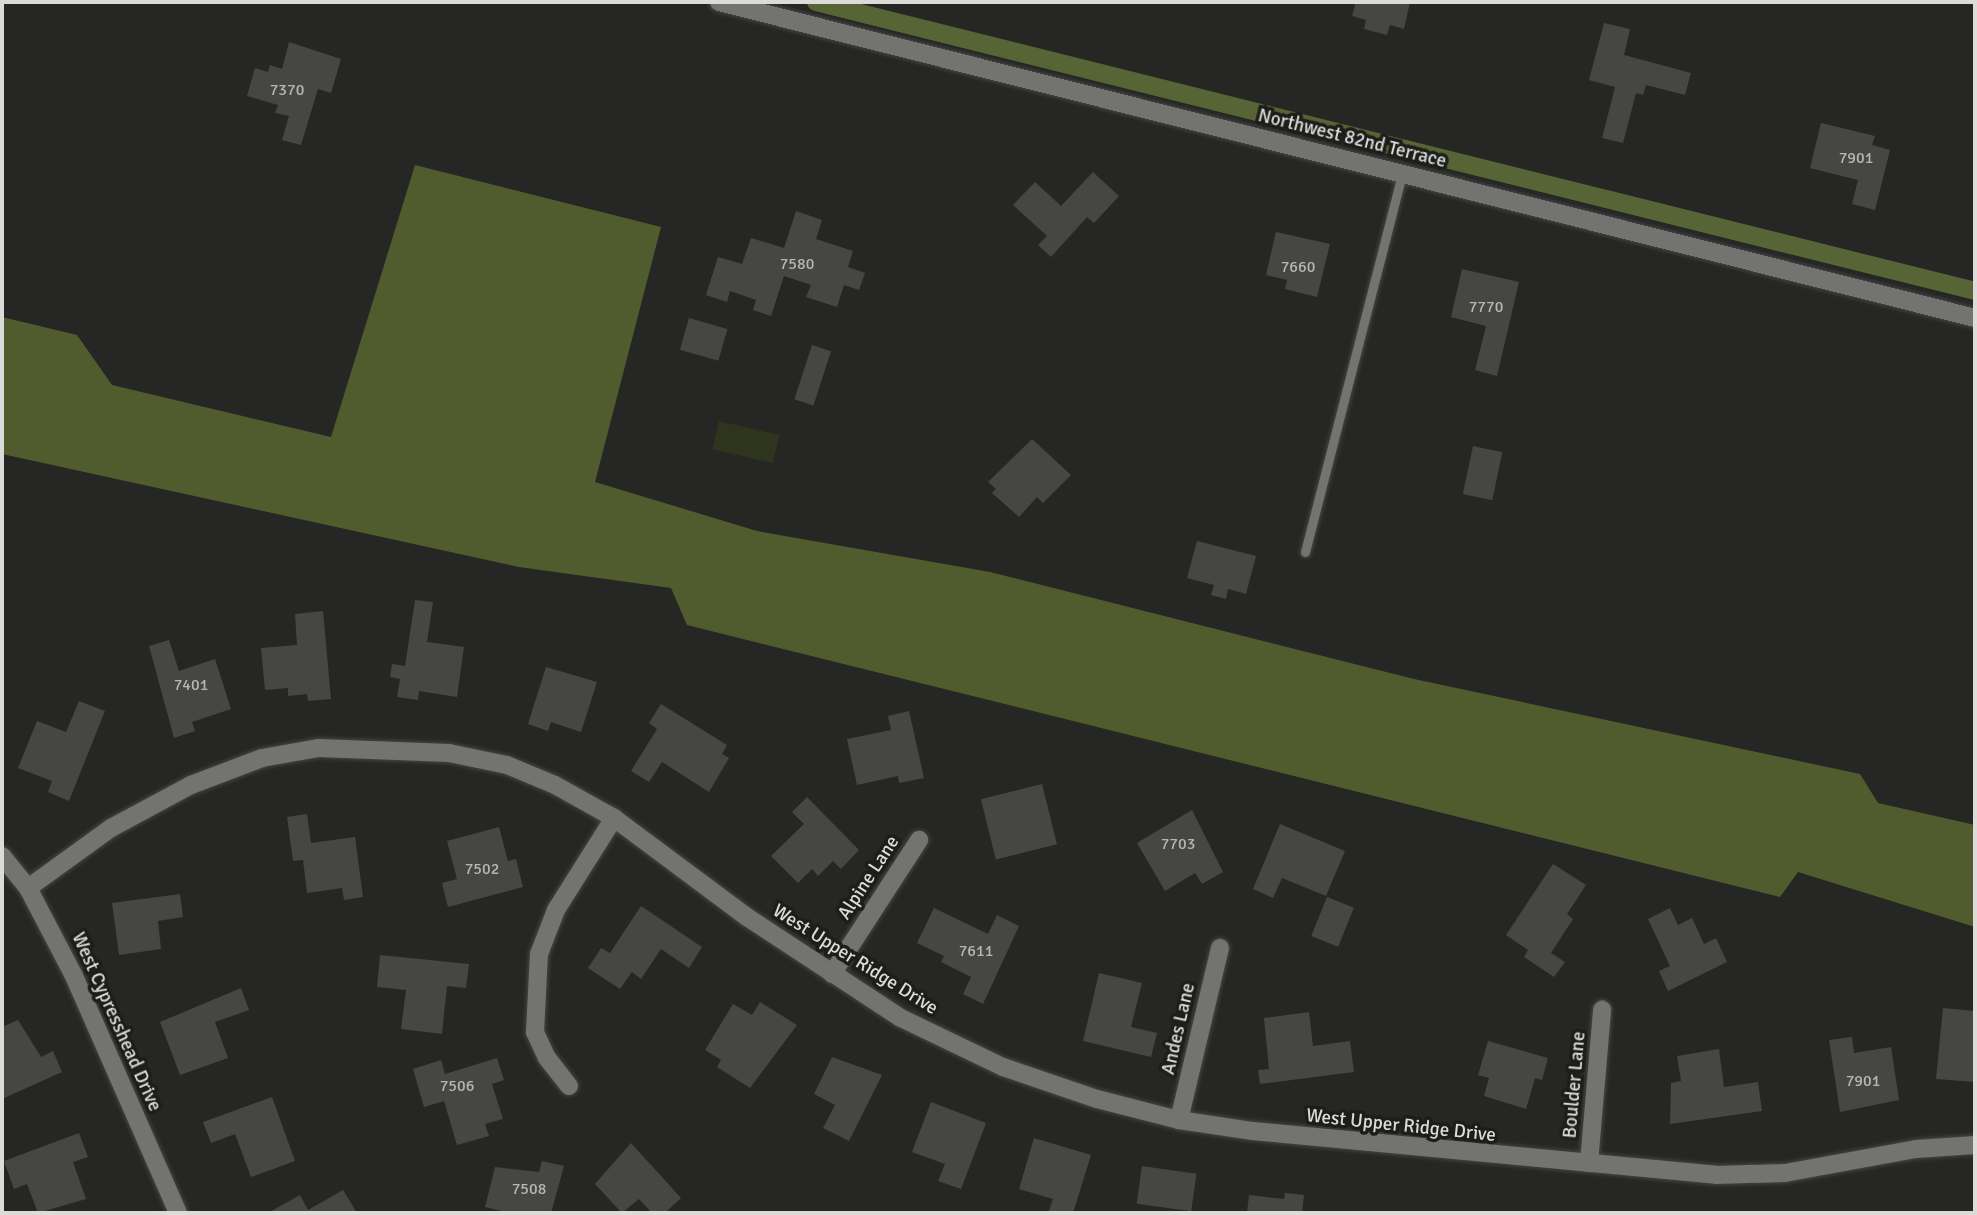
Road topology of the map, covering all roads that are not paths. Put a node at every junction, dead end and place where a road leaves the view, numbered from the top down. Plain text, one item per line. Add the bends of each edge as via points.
1 (719, 2) edge
2 (1402, 173) junction
3 (1975, 318) edge
4 (1305, 552) dead end
5 (614, 818) junction
6 (919, 840) dead end
7 (2, 856) edge
8 (28, 888) junction
9 (1220, 948) dead end
10 (832, 974) junction
11 (1602, 1010) dead end
12 (569, 1086) dead end
13 (1179, 1120) junction
14 (1975, 1145) edge
15 (1589, 1163) junction
16 (178, 1213) edge

1 - 2 street, Northwest 82nd Terrace
2 - 3 street, Northwest 82nd Terrace
2 - 4 lane
5 - 8 street, West Upper Ridge Drive via 507,765 436,751 319,748 262,758 191,785 111,828
5 - 10 street, West Upper Ridge Drive
5 - 12 street via 556,910 539,954 535,1032 547,1058
6 - 10 street, Alpine Lane
7 - 8 street, West Cypresshead Drive
8 - 16 street, West Cypresshead Drive via 74,976
9 - 13 street, Andes Lane
10 - 13 street, West Upper Ridge Drive via 901,1018 1003,1067 1097,1099
11 - 15 street, Boulder Lane
13 - 15 street, West Upper Ridge Drive
14 - 15 street, West Upper Ridge Drive via 1916,1149 1784,1174 1716,1175

